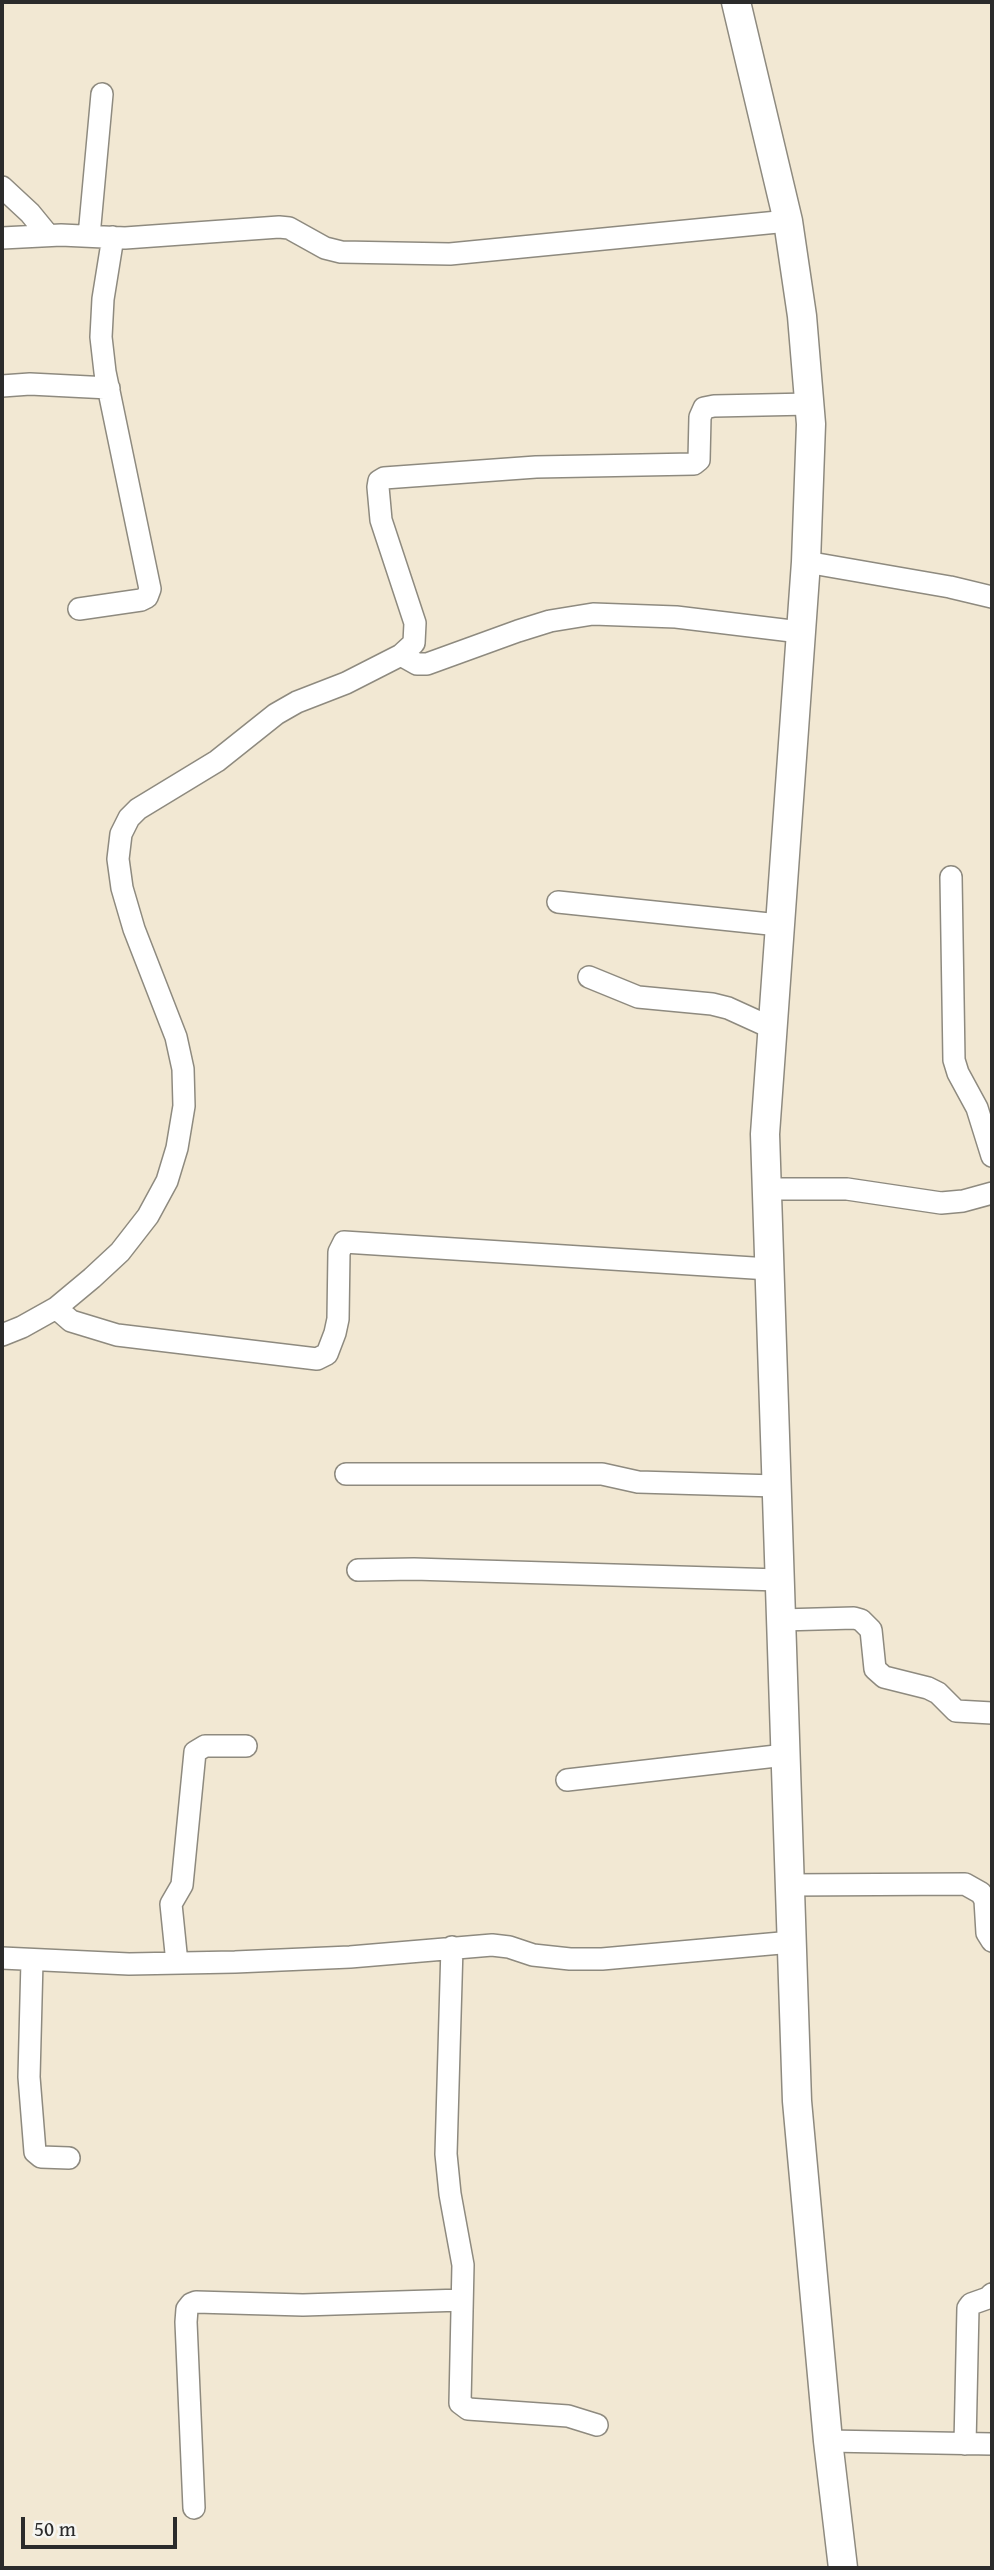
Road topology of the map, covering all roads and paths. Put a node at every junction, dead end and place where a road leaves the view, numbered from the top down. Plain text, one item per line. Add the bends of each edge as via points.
1 (736, 2) edge
2 (102, 94) dead end
3 (2, 187) edge
4 (788, 221) junction
5 (48, 235) junction
6 (89, 236) junction
7 (113, 237) junction
8 (2, 238) edge
9 (2, 386) edge
10 (108, 388) junction
11 (810, 404) junction
12 (807, 562) junction
13 (992, 597) edge
14 (79, 609) dead end
15 (800, 632) junction
16 (408, 659) junction
17 (951, 877) dead end
18 (558, 902) dead end
19 (779, 925) junction
20 (589, 977) dead end
21 (772, 1028) junction
22 (992, 1156) edge
23 (767, 1189) junction
24 (992, 1193) edge
25 (769, 1269) junction
26 (56, 1308) junction
27 (2, 1335) edge
28 (346, 1474) dead end
29 (776, 1486) junction
30 (358, 1570) dead end
31 (779, 1580) junction
32 (781, 1620) junction
33 (992, 1713) edge
34 (246, 1746) dead end
35 (785, 1755) junction
36 (567, 1780) dead end
37 (789, 1885) junction
38 (992, 1941) edge
39 (792, 1942) junction
40 (452, 1947) junction
41 (2, 1958) edge
42 (32, 1961) junction
43 (177, 1963) junction
44 (69, 2158) dead end
45 (992, 2294) edge
46 (462, 2300) junction
47 (597, 2425) dead end
48 (828, 2441) junction
49 (965, 2444) junction
50 (992, 2444) edge
51 (194, 2508) dead end
52 (843, 2568) edge

1 - 4 main road
2 - 6 street
3 - 5 street
4 - 7 street via 450,254 341,253 279,227
4 - 11 main road
5 - 6 street
5 - 8 street
6 - 7 street
7 - 10 street via 103,299
9 - 10 street
10 - 14 street via 150,589 141,600
11 - 12 main road
11 - 16 street via 704,408 699,417 699,460 694,464 536,467 379,481 381,520 415,623
12 - 13 street
12 - 15 main road
15 - 16 street via 676,617 593,614 550,621 436,662
15 - 19 main road
16 - 26 street via 297,702 129,818 121,834 118,859 122,888 176,1037 184,1106 167,1181 148,1216 120,1252
17 - 22 street via 954,1060 977,1108
18 - 19 street
19 - 21 main road
20 - 21 street via 638,997 728,1008
21 - 23 main road via 765,1134
23 - 24 street via 847,1189 941,1203
23 - 25 main road
25 - 26 street via 344,1242 339,1252 335,1333 327,1354 317,1359 117,1335 71,1321
25 - 29 main road
26 - 27 street
28 - 29 street via 601,1474 638,1482
29 - 31 main road
30 - 31 street
31 - 32 main road
32 - 33 street via 861,1620 871,1630 879,1674 929,1688 956,1711
32 - 35 main road
34 - 43 street via 205,1746 193,1757 182,1885 171,1904
35 - 36 street
35 - 37 main road
37 - 38 street via 965,1884 985,1900 987,1933
37 - 39 main road
39 - 40 street via 602,1959 533,1955 492,1945
39 - 48 main road via 797,2101
40 - 43 street via 350,1957
40 - 46 street via 446,2154 463,2265
41 - 42 street
42 - 43 street
42 - 44 street via 29,2077 35,2152 41,2157
45 - 49 street via 968,2308
46 - 47 street via 459,2398 463,2407 568,2416
46 - 51 street via 191,2304 186,2315
48 - 49 street
48 - 52 main road
49 - 50 street

